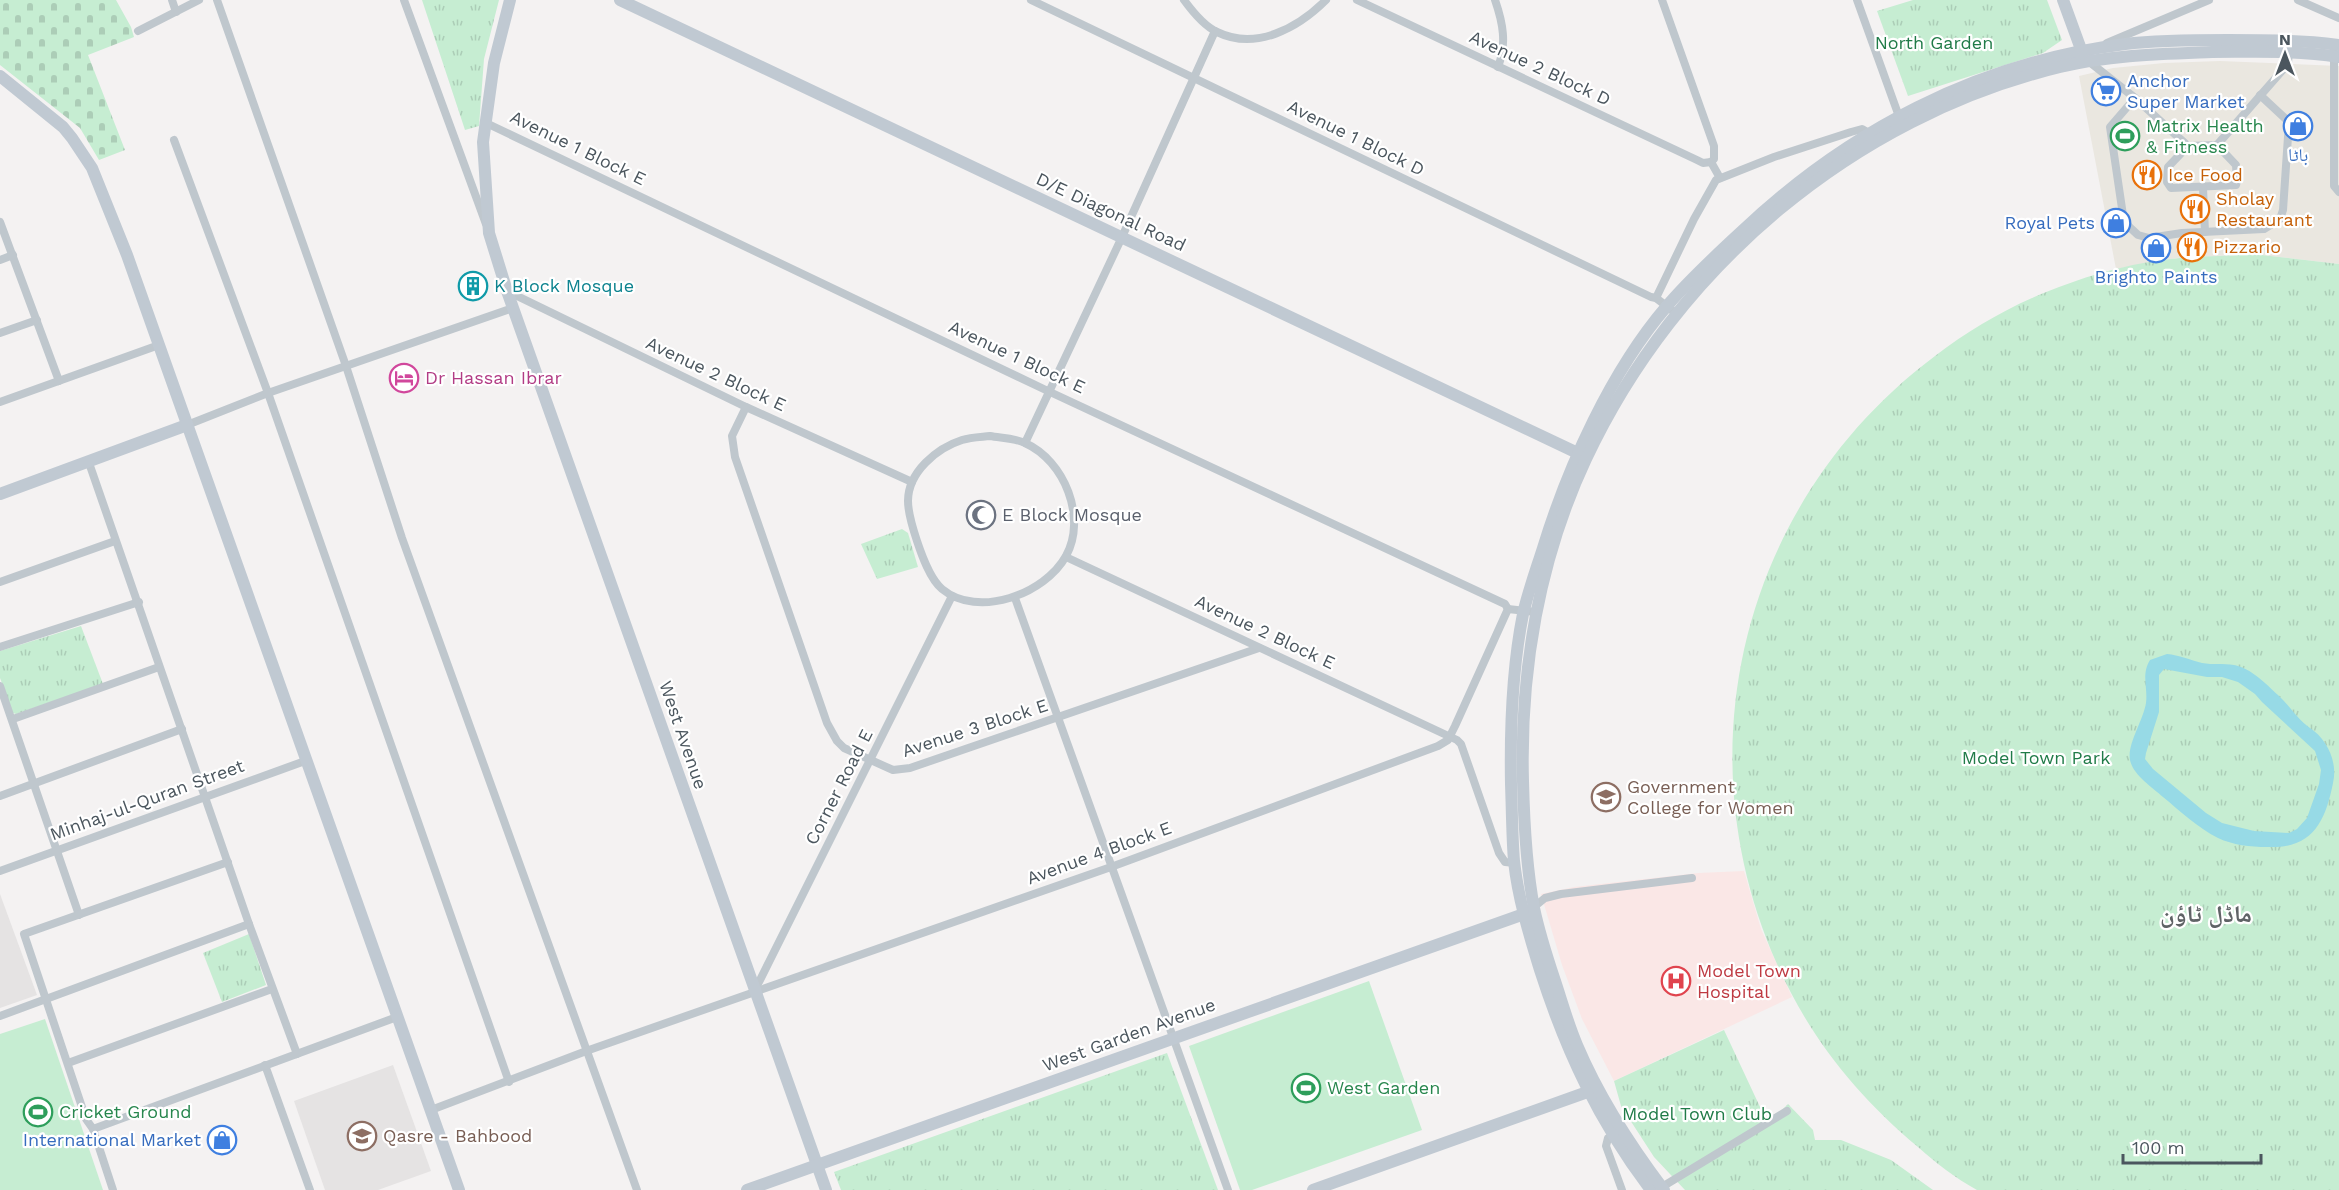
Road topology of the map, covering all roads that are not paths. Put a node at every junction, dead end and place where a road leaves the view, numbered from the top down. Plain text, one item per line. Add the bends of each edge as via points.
1 (172, 0) edge
2 (199, 0) edge
3 (217, 0) edge
4 (404, 0) edge
5 (510, 0) edge
6 (620, 0) edge
7 (1031, 0) edge
8 (1184, 0) edge
9 (1326, 0) edge
10 (1356, 0) edge
11 (1495, 0) edge
12 (1662, 0) edge
13 (1857, 0) edge
14 (2062, 0) edge
15 (2209, 0) edge
16 (2298, 0) edge
17 (176, 12) junction
18 (2339, 18) edge
19 (138, 31) dead end
20 (1215, 31) junction
21 (2289, 47) junction
22 (2337, 50) edge
23 (2085, 57) junction
24 (1498, 67) junction
25 (2337, 70) edge
26 (0, 76) edge
27 (1193, 78) junction
28 (2260, 95) junction
29 (2135, 98) junction
30 (2337, 110) edge
31 (1900, 120) junction
32 (484, 122) junction
33 (1869, 133) junction
34 (2337, 135) edge
35 (174, 140) dead end
36 (2217, 145) junction
37 (2188, 146) junction
38 (2336, 159) edge
39 (1711, 162) junction
40 (1720, 178) junction
41 (2203, 188) junction
42 (2339, 192) edge
43 (0, 222) edge
44 (2205, 231) junction
45 (489, 233) junction
46 (1122, 237) junction
47 (13, 255) junction
48 (0, 260) edge
49 (507, 291) junction
50 (1656, 298) junction
51 (513, 308) junction
52 (1672, 310) junction
53 (37, 320) junction
54 (0, 333) edge
55 (159, 345) junction
56 (346, 366) junction
57 (59, 381) junction
58 (1050, 392) junction
59 (268, 393) junction
60 (0, 402) edge
61 (746, 407) junction
62 (187, 425) junction
63 (1025, 443) junction
64 (1583, 455) junction
65 (88, 460) junction
66 (912, 482) junction
67 (0, 494) edge
68 (116, 541) junction
69 (1066, 557) junction
70 (0, 582) edge
71 (952, 596) junction
72 (1015, 598) junction
73 (139, 602) junction
74 (1508, 609) junction
75 (1530, 611) junction
76 (0, 647) edge
77 (1259, 648) junction
78 (159, 667) junction
79 (0, 686) edge
80 (1059, 718) junction
81 (13, 719) junction
82 (182, 729) junction
83 (1450, 736) junction
84 (871, 759) junction
85 (305, 760) junction
86 (34, 784) junction
87 (205, 795) junction
88 (0, 796) edge
89 (57, 850) junction
90 (228, 862) junction
91 (1515, 863) junction
92 (1111, 867) junction
93 (0, 871) edge
94 (1692, 878) dead end
95 (1529, 911) junction
96 (79, 915) junction
97 (249, 924) junction
98 (272, 989) junction
99 (754, 992) junction
100 (45, 1000) junction
101 (0, 1016) edge
102 (398, 1017) junction
103 (1174, 1038) junction
104 (589, 1050) junction
105 (297, 1054) junction
106 (68, 1063) junction
107 (266, 1065) junction
108 (509, 1082) junction
109 (1593, 1090) junction
110 (431, 1110) junction
111 (1788, 1111) dead end
112 (93, 1129) junction
113 (1612, 1137) junction
114 (817, 1165) junction
115 (1659, 1189) edge
116 (113, 1190) edge
117 (310, 1190) edge
118 (459, 1190) edge
119 (638, 1190) edge
120 (747, 1190) edge
121 (826, 1190) edge
122 (1228, 1190) edge
123 (1313, 1190) edge
124 (1622, 1190) edge

1 - 17 street
2 - 17 street
3 - 56 street
4 - 45 street
5 - 32 street, West Avenue
6 - 46 street, D/E Diagonal Road
7 - 27 street, Avenue 1 Block D
8 - 20 street
9 - 20 street via 1274,35 1247,39
10 - 24 street, Avenue 2 Block D
11 - 24 street via 1504,36
12 - 39 street via 1714,147
13 - 31 street
14 - 23 street
15 - 23 street
16 - 18 street
17 - 19 street
20 - 27 street
21 - 22 street
21 - 23 street via 2153,41
21 - 28 street via 2288,64
22 - 25 street
23 - 29 street
23 - 31 street via 1989,78
24 - 39 street, Avenue 2 Block D via 1697,160
25 - 30 street
26 - 55 street via 63,127 92,168
27 - 46 street
27 - 50 street, Avenue 1 Block D
28 - 36 street
28 - 44 street via 2289,122 2282,215 2264,229
29 - 37 street
29 - 44 street via 2110,127 2124,222 2138,235 2149,237
30 - 34 street
31 - 33 street
31 - 52 street via 1795,196
32 - 45 street, West Avenue
32 - 58 street, Avenue 1 Block E
33 - 40 street via 1862,129 1851,132
33 - 52 street via 1790,188 1709,262
34 - 38 street
35 - 59 street
36 - 37 street
36 - 41 street via 2236,165 2237,181 2232,186
37 - 41 street via 2168,167 2167,182 2175,189
38 - 42 street via 2334,186
39 - 40 street
40 - 50 street via 1708,192
41 - 44 street
43 - 47 street
45 - 49 street, West Avenue
46 - 58 street
46 - 64 street, D/E Diagonal Road
47 - 48 street
47 - 53 street
49 - 51 street, West Avenue
49 - 61 street, Avenue 2 Block E
50 - 52 street, Avenue 1 Block D
51 - 56 street
51 - 99 street, West Avenue
52 - 64 street
53 - 54 street
53 - 57 street
55 - 57 street
55 - 62 street
56 - 59 street
56 - 104 street via 402,538
57 - 60 street
58 - 63 street
58 - 74 street, Avenue 1 Block E via 1505,604
59 - 62 street
59 - 108 street
61 - 66 street, Avenue 2 Block E
61 - 84 street, Avenue 3 Block E via 732,436 735,457 827,723 844,748
62 - 65 street
62 - 85 street
63 - 66 street via 990,436 963,440 928,460
63 - 69 street via 1053,465 1070,494 1074,514
64 - 75 street
65 - 67 street
65 - 68 street
66 - 71 street via 908,501 920,549 936,583
68 - 70 street
68 - 73 street
69 - 72 street via 1047,577
69 - 77 street, Avenue 2 Block E
71 - 72 street via 977,602
71 - 84 street, Corner Road E
72 - 80 street
73 - 76 street
73 - 78 street
74 - 75 street, Avenue 1 Block E
74 - 83 street
75 - 91 street via 1511,723
75 - 95 street via 1522,747
77 - 80 street, Avenue 3 Block E
77 - 83 street, Avenue 2 Block E
78 - 81 street
78 - 82 street
79 - 81 street
80 - 84 street, Avenue 3 Block E via 901,770
80 - 92 street
81 - 86 street
82 - 86 street
82 - 87 street
83 - 91 street via 1461,744 1499,853 1505,862
83 - 92 street, Avenue 4 Block E via 1438,746
84 - 99 street, Corner Road E
85 - 87 street, Minhaj-ul-Quran Street
85 - 102 street
86 - 88 street
86 - 89 street
87 - 89 street, Minhaj-ul-Quran Street
87 - 90 street
89 - 93 street, Minhaj-ul-Quran Street
89 - 96 street
90 - 96 street
90 - 97 street
91 - 95 street
92 - 99 street, Avenue 4 Block E
92 - 103 street
94 - 95 street via 1561,894 1545,898
95 - 103 street, West Garden Avenue
95 - 109 street via 1545,987 1565,1043
96 - 100 street via 24,934
97 - 98 street
97 - 100 street
98 - 105 street
98 - 106 street
99 - 104 street, Avenue 4 Block E
99 - 114 street, West Avenue
100 - 101 street
100 - 106 street
102 - 105 street
102 - 110 street
103 - 114 street, West Garden Avenue
103 - 122 street
104 - 108 street, Avenue 4 Block E
104 - 119 street
105 - 107 street
106 - 112 street via 86,1119
107 - 112 street
107 - 117 street
108 - 110 street, Avenue 4 Block E
109 - 113 street
109 - 115 street
109 - 123 street
110 - 118 street
111 - 115 street
112 - 116 street
113 - 115 street
113 - 124 street via 1606,1146
114 - 120 street, West Garden Avenue
114 - 121 street, West Avenue

